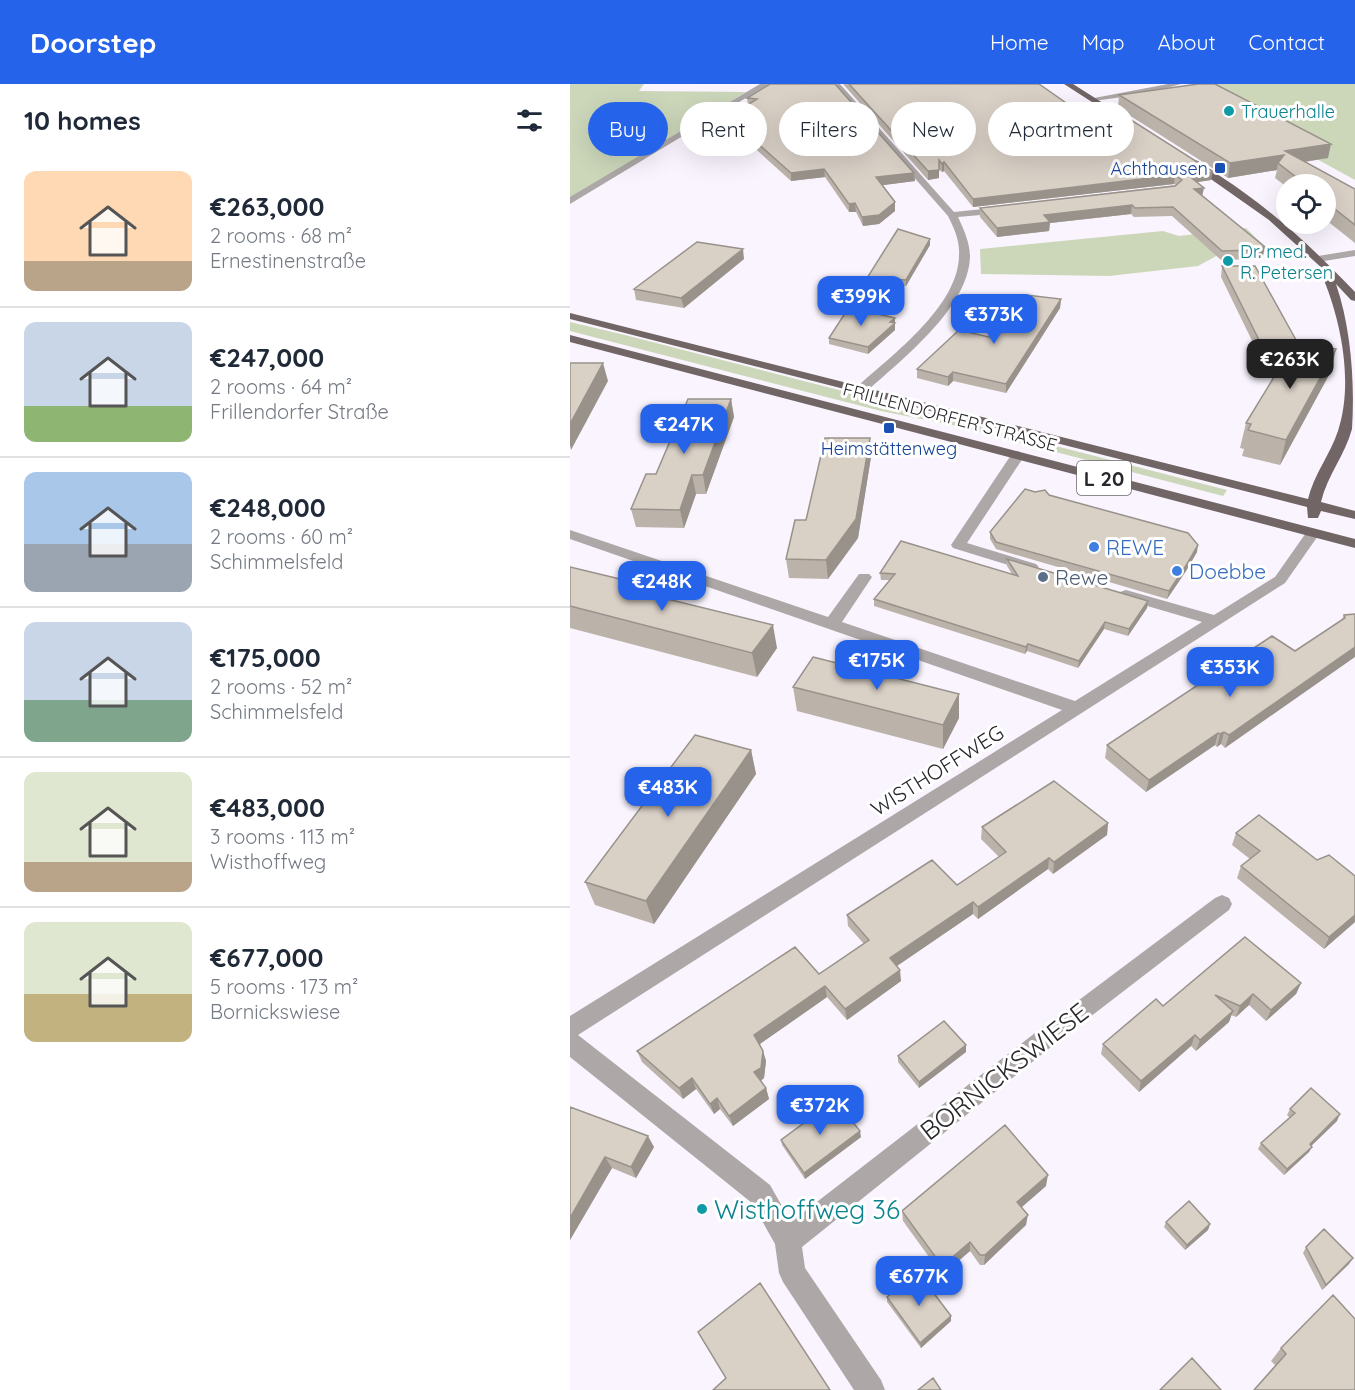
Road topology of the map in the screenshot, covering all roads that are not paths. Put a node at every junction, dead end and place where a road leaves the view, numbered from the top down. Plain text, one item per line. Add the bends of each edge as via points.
1 (765, 84) edge
2 (836, 84) edge
3 (1068, 84) edge
4 (1177, 84) edge
5 (1093, 99) junction
6 (1098, 102) edge
7 (1134, 125) edge
8 (1151, 136) edge
9 (1180, 154) edge
10 (570, 201) edge
11 (1010, 209) edge
12 (952, 215) junction
13 (1355, 254) edge
14 (1318, 258) junction
15 (1355, 298) edge
16 (570, 316) edge
17 (570, 338) edge
18 (862, 389) junction
19 (1354, 405) edge
20 (1018, 455) junction
21 (1313, 504) junction
22 (1353, 513) edge
23 (1313, 533) junction
24 (570, 534) edge
25 (1355, 544) edge
26 (1049, 572) edge
27 (864, 578) dead end
28 (1106, 589) edge
29 (1217, 621) junction
30 (831, 625) junction
31 (1076, 708) junction
32 (1222, 904) dead end
33 (570, 1028) edge
34 (570, 1043) edge
35 (788, 1241) junction
36 (871, 1390) edge

1 - 10 street
2 - 12 street
3 - 5 main road
4 - 5 street
5 - 6 main road
7 - 8 main road
9 - 14 main road via 1261,209
11 - 12 street
12 - 18 street via 962,232 964,264 950,298 936,318
13 - 14 street
14 - 15 main road
14 - 19 main road via 1350,342
16 - 18 main road, FRILLENDORFER STRASSE / L 20
17 - 20 main road, FRILLENDORFER STRASSE / L 20
18 - 21 main road, FRILLENDORFER STRASSE / L 20
19 - 21 main road
20 - 23 main road, FRILLENDORFER STRASSE / L 20
20 - 26 street via 958,545
21 - 22 main road, FRILLENDORFER STRASSE / L 20
21 - 23 main road
22 - 23 main road, L 20
23 - 25 main road, FRILLENDORFER STRASSE
23 - 29 street, WISTHOFFWEG via 1280,580
24 - 30 street
27 - 30 street
28 - 29 street
29 - 31 street, WISTHOFFWEG
30 - 31 street
31 - 33 street, WISTHOFFWEG
32 - 35 street, BORNICKSWIESE
34 - 35 street via 761,1194
35 - 36 street via 792,1273

